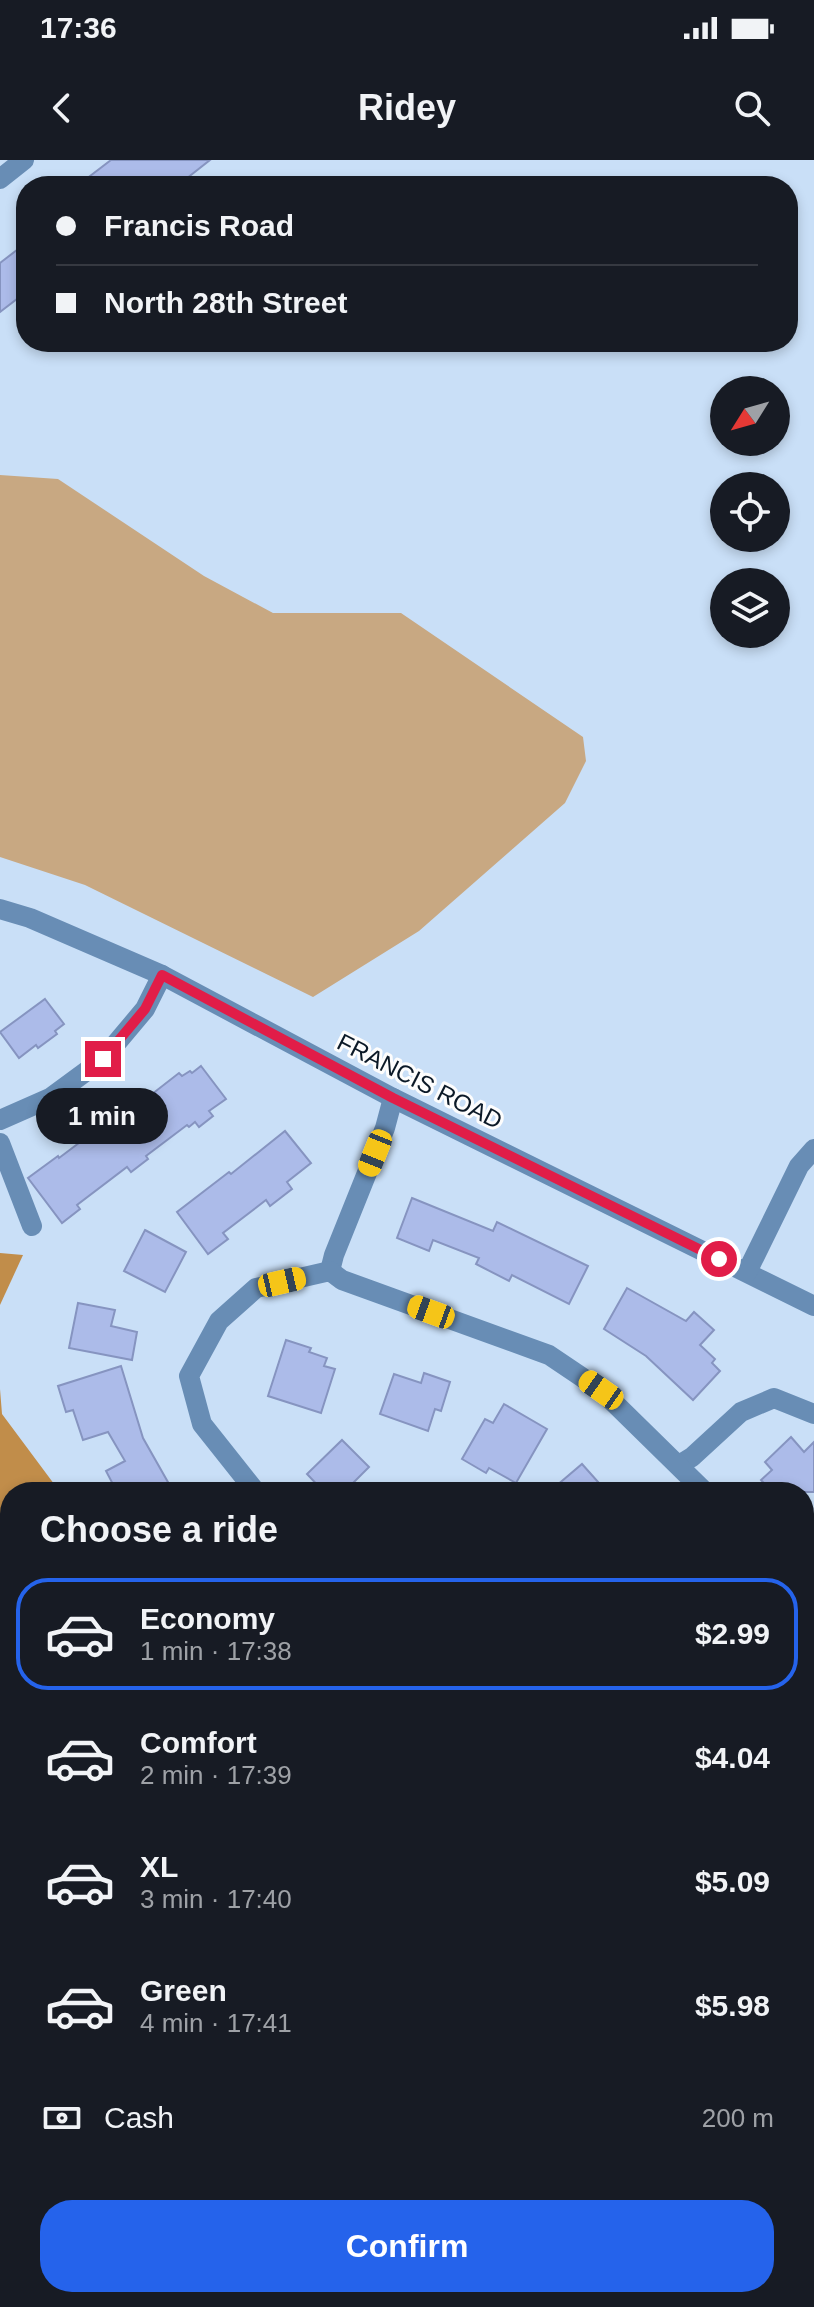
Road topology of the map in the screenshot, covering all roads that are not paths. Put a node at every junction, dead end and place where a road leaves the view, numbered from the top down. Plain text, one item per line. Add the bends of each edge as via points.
1 (24, 160) edge
2 (0, 179) edge
3 (0, 909) edge
4 (162, 975) junction
5 (393, 1098) junction
6 (0, 1120) edge
7 (0, 1143) edge
8 (814, 1149) edge
9 (32, 1226) dead end
10 (330, 1271) junction
11 (747, 1272) junction
12 (814, 1306) edge
13 (814, 1414) edge
14 (679, 1465) junction
15 (248, 1482) edge
16 (695, 1482) edge

1 - 2 street
3 - 4 street, FRANCIS ROAD
4 - 5 street, FRANCIS ROAD
4 - 6 street via 145,1009 103,1059 50,1098
5 - 10 street
5 - 11 street, FRANCIS ROAD
7 - 9 street
8 - 11 street via 799,1166
10 - 14 street via 342,1280 549,1355 601,1390
10 - 15 street via 256,1288 219,1321 189,1376 202,1424
11 - 12 street, FRANCIS ROAD
13 - 14 street via 774,1398 741,1412
14 - 16 street

